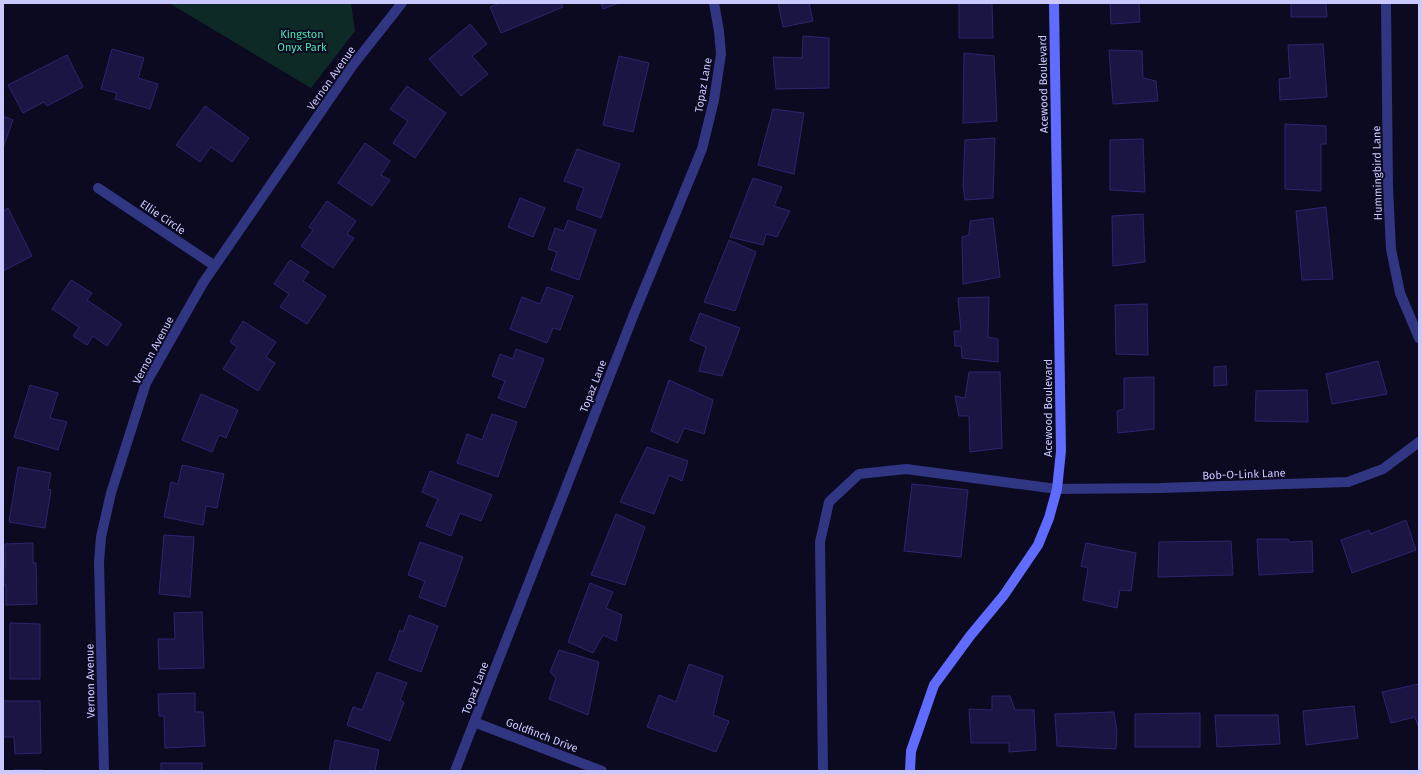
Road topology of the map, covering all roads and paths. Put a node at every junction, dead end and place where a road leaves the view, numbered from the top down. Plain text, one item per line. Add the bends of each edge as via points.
1 (402, 3) edge
2 (714, 3) edge
3 (1054, 3) edge
4 (1386, 3) edge
5 (98, 188) dead end
6 (215, 266) junction
7 (1419, 338) edge
8 (1419, 442) edge
9 (1057, 489) junction
10 (474, 722) junction
11 (104, 771) edge
12 (455, 771) edge
13 (602, 771) edge
14 (823, 771) edge
15 (910, 771) edge

1 - 6 street, Vernon Avenue via 353,65
2 - 10 street, Topaz Lane via 721,54 714,100 702,149 634,314
3 - 9 street, Acewood Boulevard via 1061,451
4 - 7 street, Hummingbird Lane via 1391,250 1400,293
5 - 6 street, Ellie Circle
6 - 11 street, Vernon Avenue via 146,383 111,493 99,562
8 - 9 street, Bob-O-Link Lane via 1383,469 1348,482
9 - 14 street, Bob-O-Link Lane via 906,469 858,474 829,502 820,542
9 - 15 street, Acewood Boulevard via 1038,545 1004,595 934,685 911,751
10 - 12 street, Topaz Lane
10 - 13 street, Goldfinch Drive

